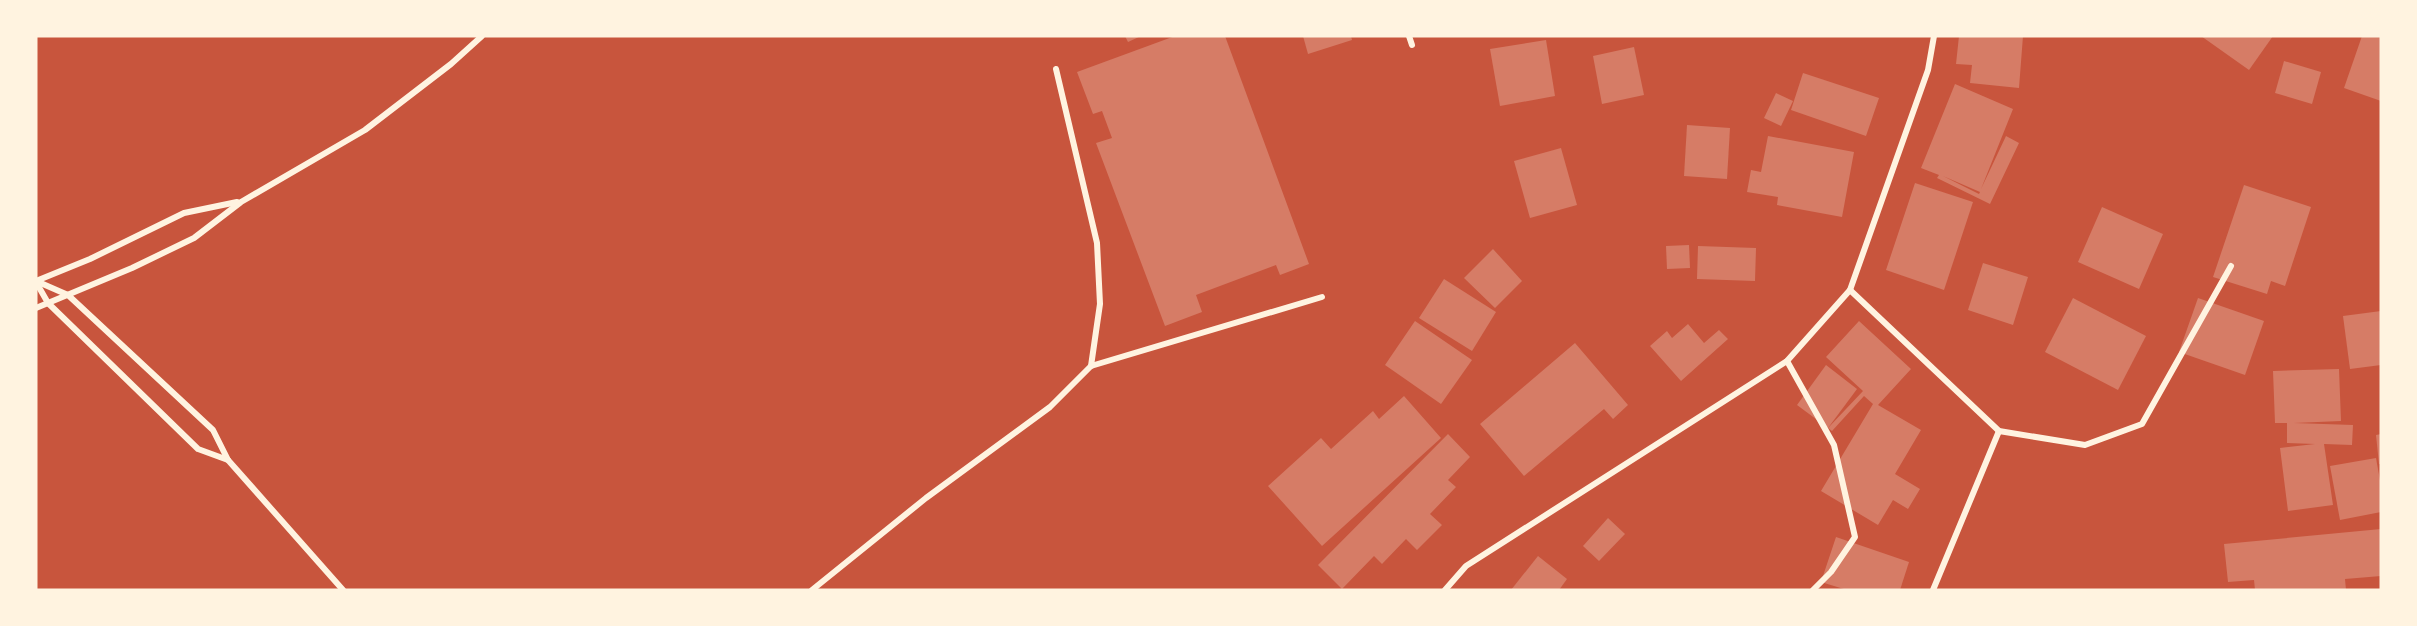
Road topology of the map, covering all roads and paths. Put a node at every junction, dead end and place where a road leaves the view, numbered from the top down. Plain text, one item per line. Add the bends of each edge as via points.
1 (482, 36) edge
2 (1409, 36) edge
3 (1934, 36) edge
4 (1412, 45) dead end
5 (1056, 69) dead end
6 (241, 202) junction
7 (2231, 266) dead end
8 (36, 282) edge
9 (1850, 290) junction
10 (68, 295) junction
11 (1322, 297) dead end
12 (48, 303) junction
13 (36, 308) edge
14 (1787, 361) junction
15 (1091, 366) junction
16 (1999, 431) junction
17 (228, 460) junction
18 (343, 590) edge
19 (812, 590) edge
20 (1446, 590) edge
21 (1813, 590) edge
22 (1933, 590) edge

1 - 6 street via 365,130
2 - 4 street
3 - 9 street via 1928,70
5 - 15 street via 1097,243 1100,304
6 - 8 street via 184,213
6 - 10 street via 194,238
7 - 16 street via 2142,424 2085,445
8 - 10 street
8 - 12 street
9 - 14 street
9 - 16 street
10 - 12 street
10 - 17 street via 213,430
11 - 15 street
12 - 13 street
12 - 17 street via 198,449
14 - 20 street via 1466,566
14 - 21 street via 1834,445 1856,537
15 - 19 street via 1050,407 926,498
16 - 22 street
17 - 18 street

